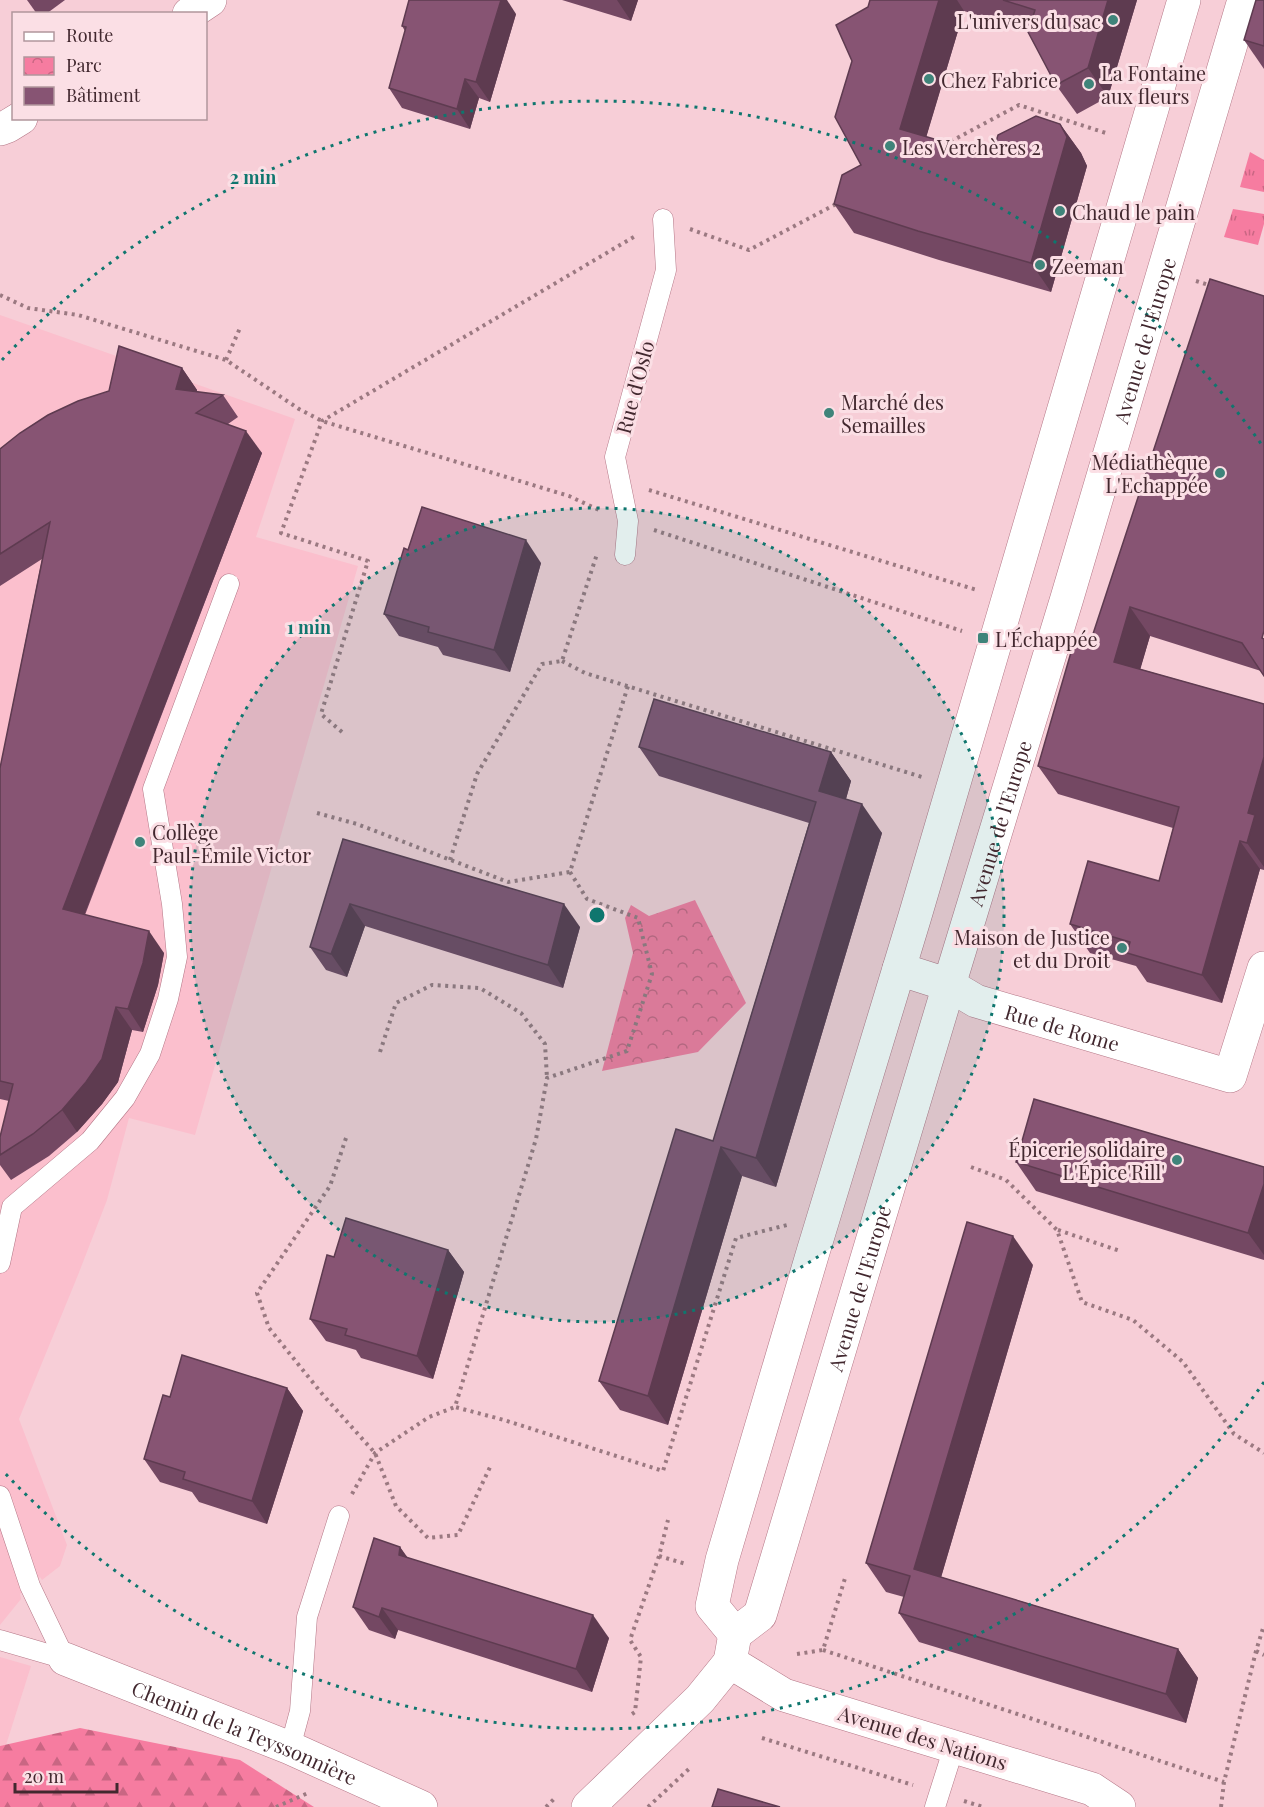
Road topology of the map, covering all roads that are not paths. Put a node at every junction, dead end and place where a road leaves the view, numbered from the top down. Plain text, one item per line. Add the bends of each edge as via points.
1 (210, 0) edge
2 (1184, 0) edge
3 (1244, 0) edge
4 (192, 12) edge
5 (18, 120) edge
6 (0, 129) edge
7 (663, 219) road end
8 (625, 555) dead end
9 (229, 585) dead end
10 (1264, 968) edge
11 (899, 969) junction
12 (949, 985) junction
13 (0, 1263) edge
14 (0, 1496) edge
15 (339, 1516) road end
16 (0, 1640) edge
17 (732, 1648) junction
18 (66, 1659) junction
19 (954, 1747) junction
20 (290, 1748) junction
21 (937, 1800) edge
22 (421, 1807) edge
23 (588, 1807) edge
24 (1119, 1807) edge

1 - 4 street
2 - 11 street
3 - 12 street, Avenue de l'Europe
5 - 6 street
7 - 8 lane, Rue d'Oslo via 666,270 615,457 628,521
9 - 13 lane via 153,789 177,957 150,1054 125,1098 90,1141 12,1207
10 - 12 street, Rue de Rome via 1230,1076 976,1000
11 - 12 street, Rue de Rome
11 - 17 street via 722,1560 712,1606
12 - 17 street, Avenue de l'Europe via 760,1615
14 - 18 lane via 30,1586
15 - 20 lane via 307,1617 300,1711
16 - 18 lane
17 - 19 street, Avenue des Nations via 784,1695
17 - 23 street, Avenue de l'Europe via 700,1699
18 - 20 street, Chemin de la Teyssonnière
19 - 21 lane
19 - 24 street, Avenue des Nations via 1092,1789
20 - 22 street, Chemin de la Teyssonnière

